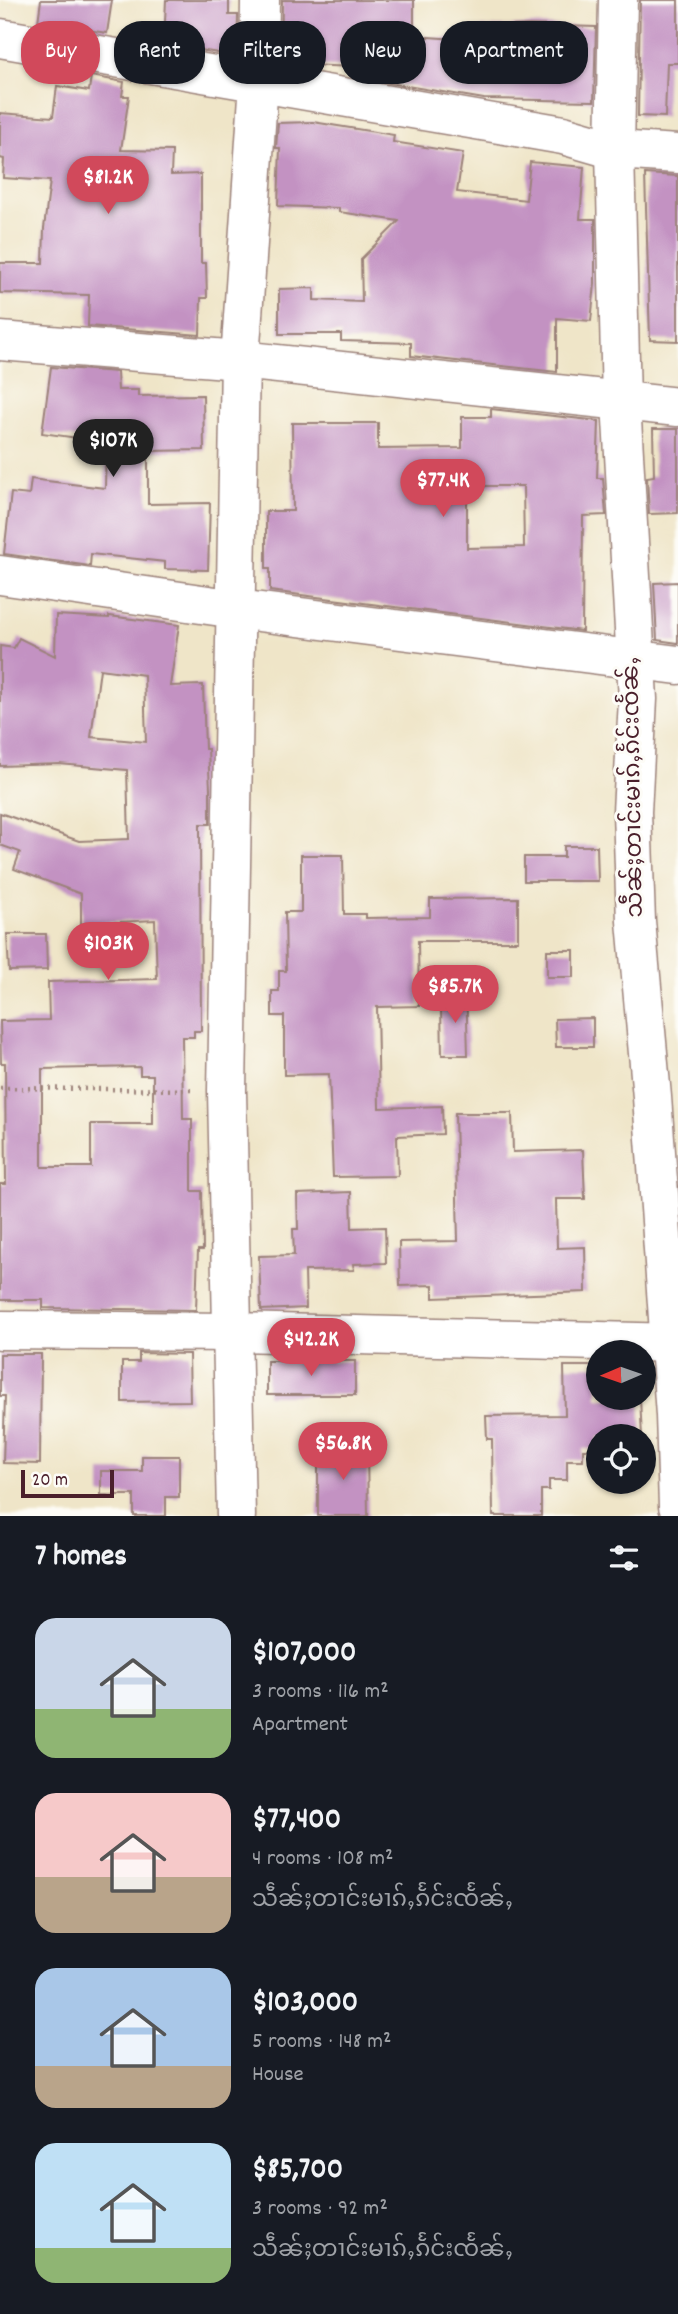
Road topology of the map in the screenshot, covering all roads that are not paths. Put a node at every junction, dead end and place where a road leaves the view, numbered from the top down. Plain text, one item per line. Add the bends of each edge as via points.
1 (260, 0) edge
2 (618, 0) edge
3 (260, 21) edge
4 (0, 38) edge
5 (219, 75) edge
6 (259, 84) edge
7 (270, 84) edge
8 (615, 150) junction
9 (678, 154) edge
10 (0, 341) edge
11 (240, 360) junction
12 (621, 402) junction
13 (678, 407) edge
14 (0, 575) edge
15 (236, 609) junction
16 (635, 660) junction
17 (678, 665) edge
18 (0, 1330) edge
19 (233, 1332) junction
20 (673, 1343) edge
21 (678, 1506) edge
22 (236, 1516) edge

1 - 3 main road
2 - 8 main road, သဵၼ်ႈတၢင်းမၢၵ်ႇၵႅင်းၸႅၼ်ႇ
4 - 5 main road
6 - 11 main road
7 - 8 main road via 563,135
8 - 9 main road
8 - 12 main road, သဵၼ်ႈတၢင်းမၢၵ်ႇၵႅင်းၸႅၼ်ႇ
10 - 11 main road
11 - 12 main road
11 - 15 main road
12 - 13 main road
12 - 16 main road, သဵၼ်ႈတၢင်းမၢၵ်ႇၵႅင်းၸႅၼ်ႇ
14 - 15 main road
15 - 16 main road
15 - 19 main road via 227,1091
16 - 17 main road
16 - 20 main road, သဵၼ်ႈတၢင်းမၢၵ်ႇၵႅင်းၸႅၼ်ႇ via 638,699 632,813 636,920
18 - 19 main road
19 - 20 main road
19 - 22 main road
20 - 21 main road, သဵၼ်ႈတၢင်းမၢၵ်ႇၵႅင်းၸႅၼ်ႇ

